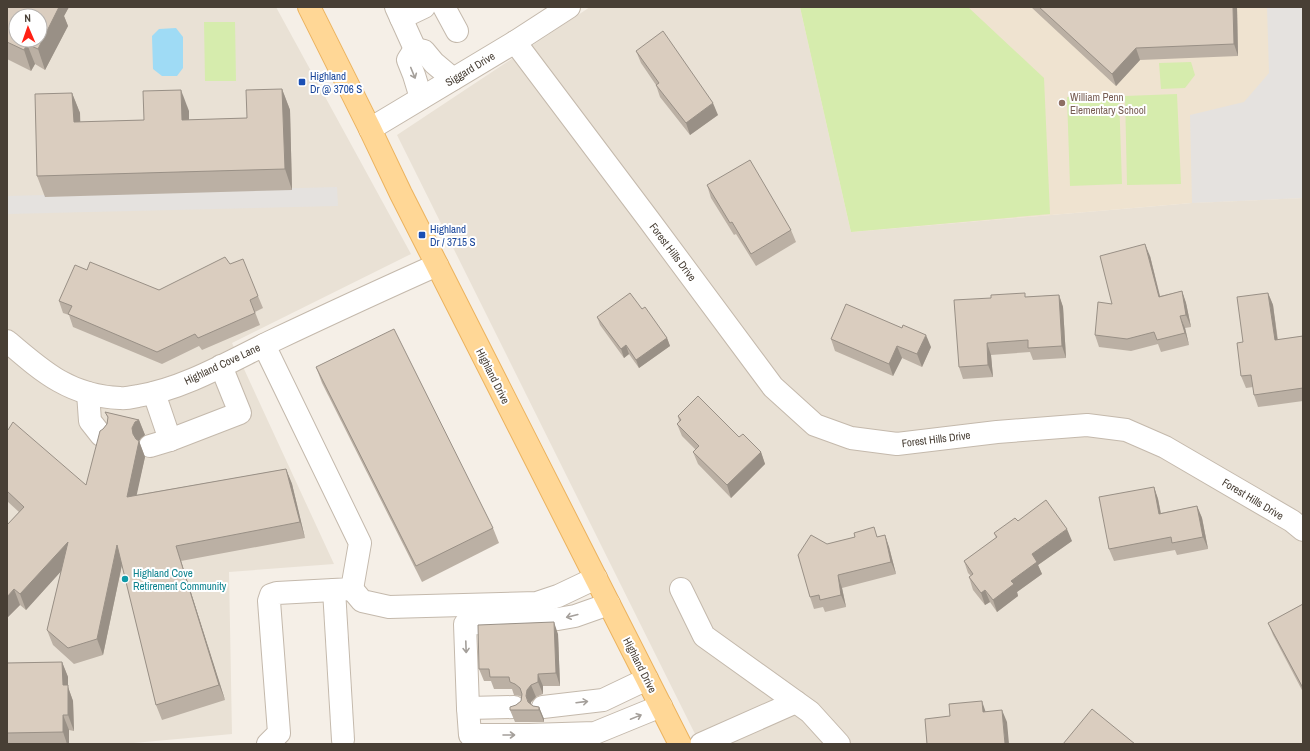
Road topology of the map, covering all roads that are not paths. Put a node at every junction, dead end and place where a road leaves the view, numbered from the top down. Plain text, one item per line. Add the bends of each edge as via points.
1 (308, 7) edge
2 (424, 7) edge
3 (444, 7) edge
4 (569, 7) edge
5 (398, 13) edge
6 (457, 31) dead end
7 (515, 42) junction
8 (415, 49) junction
9 (453, 79) junction
10 (421, 98) junction
11 (370, 129) junction
12 (437, 265) junction
13 (7, 341) edge
14 (264, 345) junction
15 (221, 366) junction
16 (88, 393) junction
17 (154, 393) junction
18 (101, 435) edge
19 (170, 440) junction
20 (150, 446) dead end
21 (1303, 530) edge
22 (596, 578) junction
23 (343, 589) junction
24 (681, 589) dead end
25 (609, 604) junction
26 (647, 679) junction
27 (796, 702) junction
28 (661, 706) junction
29 (514, 707) edge
30 (543, 707) dead end
31 (468, 708) junction
32 (343, 740) dead end
33 (268, 744) edge
34 (680, 744) edge
35 (701, 744) edge
36 (839, 744) edge

1 - 11 main road, Highland Drive
2 - 5 street
3 - 6 street
4 - 7 street, Siggard Drive
5 - 8 street
7 - 9 street, Siggard Drive
7 - 21 street, Forest Hills Drive via 773,387 816,425 850,438 897,444 1086,425 1126,430 1165,447
8 - 9 street via 424,51
8 -> 10 street via 408,60
9 - 10 street, Siggard Drive
10 - 11 street, Siggard Drive
11 - 12 main road, Highland Drive
12 - 14 street, Highland Cove Lane
12 - 22 main road, Highland Drive
13 - 16 street, Highland Cove Lane via 39,369 61,383
14 - 15 street, Highland Cove Lane
14 - 23 street via 360,543
15 - 17 street, Highland Cove Lane
15 - 19 street via 240,413
16 - 17 street, Highland Cove Lane via 121,398
16 - 18 street via 90,421
17 - 19 street
19 - 20 street
22 - 23 street via 537,603 389,607 362,601
22 - 25 main road, Highland Drive
23 - 32 street
23 - 33 street via 271,595 269,601 279,733
24 - 27 street via 704,636
25 - 26 main road, Highland Drive
25 -> 31 street via 558,619 465,624
26 - 28 main road, Highland Drive
30 -> 26 street via 603,700
27 - 35 street
27 - 36 street via 810,712
31 -> 28 street via 470,735 529,735 595,733
28 - 34 main road, Highland Drive
29 - 31 street

